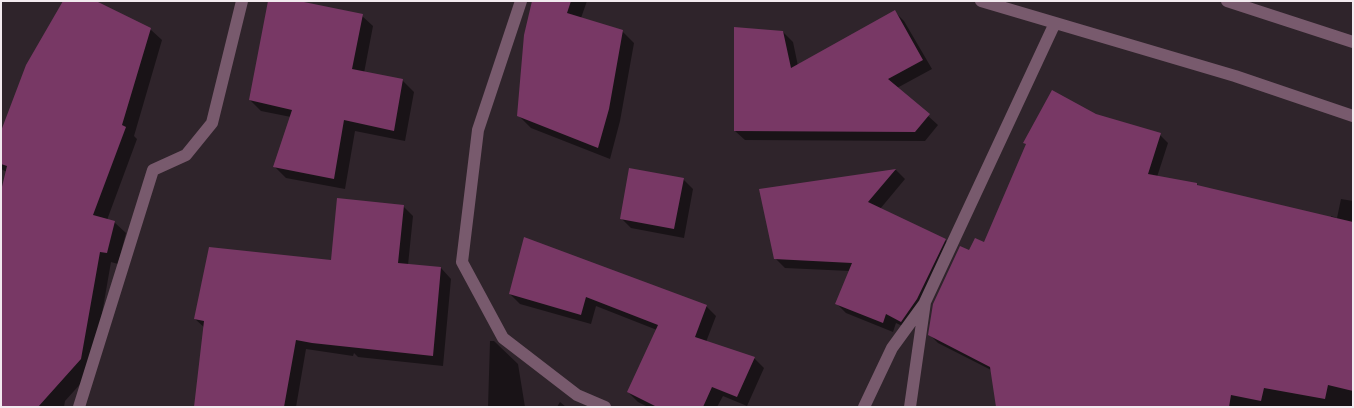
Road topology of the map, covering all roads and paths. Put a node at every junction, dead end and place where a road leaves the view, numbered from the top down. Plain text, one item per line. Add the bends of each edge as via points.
1 (242, 1) edge
2 (521, 1) edge
3 (981, 1) edge
4 (1227, 1) edge
5 (1055, 23) junction
6 (1353, 42) edge
7 (1353, 116) edge
8 (925, 302) junction
9 (79, 407) edge
10 (605, 407) edge
11 (864, 407) edge
12 (910, 407) edge

1 - 9 street via 212,123 186,155 153,170
2 - 10 street via 478,130 462,262 503,338 578,395
3 - 5 street
4 - 6 street
5 - 7 street via 1235,76
5 - 8 street
8 - 11 street via 892,348
8 - 12 street

